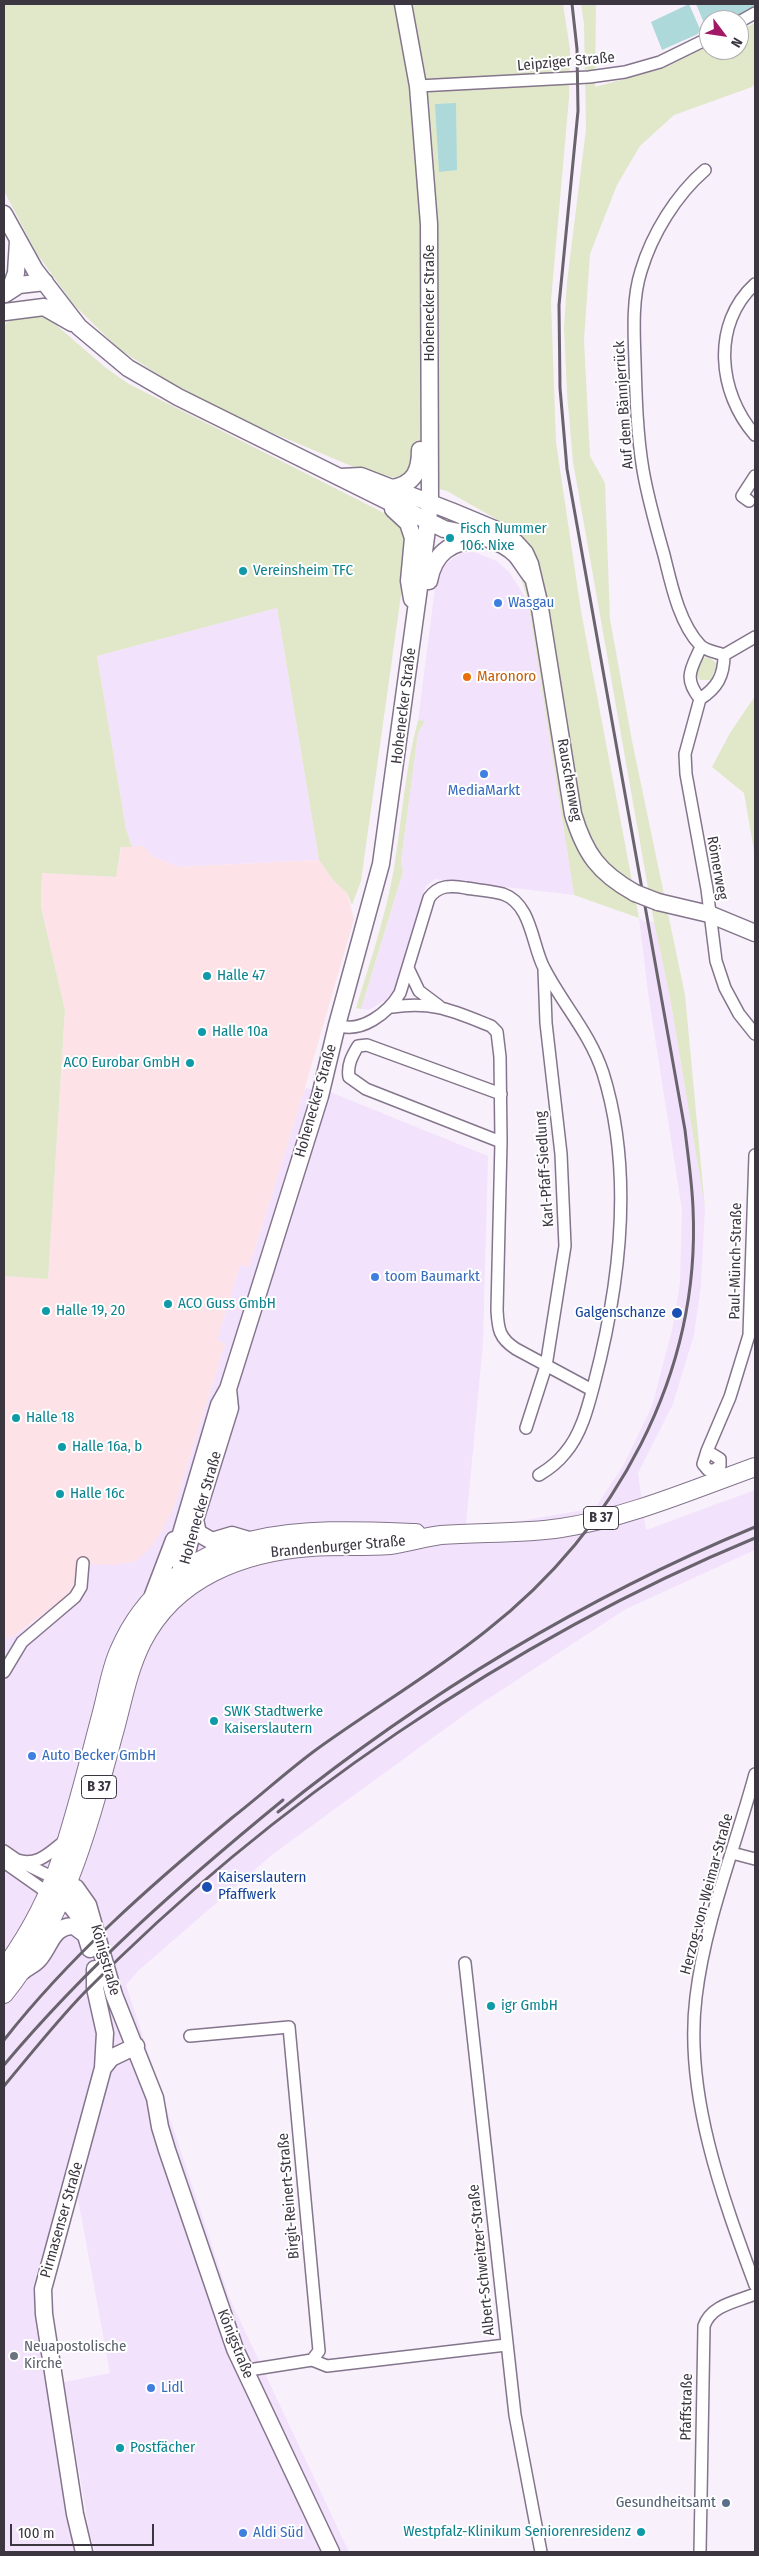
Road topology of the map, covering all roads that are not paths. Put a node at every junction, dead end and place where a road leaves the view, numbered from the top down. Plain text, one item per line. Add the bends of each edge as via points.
1 (403, 4) edge
2 (699, 43) edge
3 (418, 86) junction
4 (705, 170) dead end
5 (4, 214) edge
6 (18, 241) junction
7 (45, 282) junction
8 (755, 284) edge
9 (7, 293) edge
10 (4, 313) edge
11 (79, 327) junction
12 (430, 407) junction
13 (755, 435) edge
14 (755, 476) edge
15 (387, 493) junction
16 (749, 501) dead end
17 (430, 502) junction
18 (428, 522) junction
19 (486, 539) junction
20 (532, 577) junction
21 (415, 621) junction
22 (755, 637) edge
23 (701, 647) junction
24 (724, 655) junction
25 (700, 699) junction
26 (709, 914) junction
27 (755, 933) edge
28 (408, 968) junction
29 (544, 969) junction
30 (438, 1006) junction
31 (392, 1007) junction
32 (337, 1025) junction
33 (755, 1034) edge
34 (501, 1094) junction
35 (501, 1142) junction
36 (755, 1155) edge
37 (752, 1331) edge
38 (546, 1366) junction
39 (592, 1390) junction
40 (526, 1428) dead end
41 (707, 1451) dead end
42 (755, 1466) edge
43 (539, 1475) dead end
44 (190, 1518) junction
45 (440, 1536) junction
46 (252, 1540) junction
47 (83, 1564) dead end
48 (186, 1578) junction
49 (154, 1595) junction
50 (4, 1672) edge
51 (755, 1774) edge
52 (67, 1838) junction
53 (4, 1850) edge
54 (732, 1853) junction
55 (755, 1859) edge
56 (17, 1860) junction
57 (4, 1862) edge
58 (58, 1888) junction
59 (86, 1935) junction
60 (466, 1963) dead end
61 (4, 1968) edge
62 (95, 1969) junction
63 (23, 1971) junction
64 (4, 1994) edge
65 (190, 2036) dead end
66 (131, 2048) junction
67 (103, 2068) junction
68 (755, 2285) edge
69 (755, 2294) edge
70 (506, 2345) junction
71 (312, 2360) junction
72 (246, 2373) junction
73 (84, 2552) edge
74 (330, 2552) edge
75 (541, 2552) edge
76 (700, 2552) edge

1 - 3 main road, Hohenecker Straße
2 - 3 street, Leipziger Straße via 660,62 625,72 580,78
3 - 12 main road, Hohenecker Straße via 429,224
4 - 23 street, Auf dem Bännjerrück via 691,182 652,242 641,272 634,339 636,407 643,470 670,578 682,613
5 - 6 main road
6 - 7 main road
6 - 9 main road via 16,273
7 - 9 main road via 19,285
7 - 10 main road via 33,295
7 - 11 main road
8 - 13 street via 737,305 724,349 730,394
10 - 11 main road via 44,307
11 - 15 main road via 112,356 155,384 338,477 361,476
12 - 15 main road via 421,429 418,472 409,482
12 - 17 main road, Hohenecker Straße
14 - 16 street via 742,496
15 - 17 main road, Rauschenweg
15 - 18 main road, Rauschenweg
15 - 21 main road via 408,523 413,538 409,581
17 - 18 main road, Hohenecker Straße
17 - 20 main road, Rauschenweg via 500,531 515,542 525,553
18 - 19 main road, Rauschenweg via 444,530
18 - 21 main road, Hohenecker Straße
19 - 20 main road, Rauschenweg via 506,547
19 - 21 main road via 465,540 442,552 432,564 426,600
20 - 26 main road, Rauschenweg, bridge via 540,602 573,814 588,854 614,881 635,893
21 - 32 main road, Hohenecker Straße via 381,864
22 - 24 street
23 - 24 street
23 - 25 street via 690,672 690,687
24 - 25 street via 724,668 713,690
25 - 26 street, Römerweg via 685,754
26 - 27 main road, Rauschenweg
26 - 33 street, Römerweg via 716,960 725,988 738,1014
28 - 29 street, Karl-Pfaff-Siedlung via 429,898 434,891 445,886 458,886 504,895 514,901 526,919
28 - 30 street via 419,991
28 - 31 street, Karl-Pfaff-Siedlung
29 - 38 street, Karl-Pfaff-Siedlung via 546,1023 561,1154 565,1246
29 - 39 street, Karl-Pfaff-Siedlung via 574,1013 593,1049 610,1100 617,1143 620,1206 616,1271
30 - 31 street
30 - 34 street via 491,1026 497,1032
31 - 32 street via 360,1026 347,1029
32 - 44 main road, Hohenecker Straße via 320,1096 228,1389 219,1404
34 - 35 street
34 - 35 street via 367,1045 358,1046 348,1069 349,1077 366,1089
35 - 38 street via 498,1333 506,1343
36 - 37 street, Paul-Münch-Straße
37 - 41 street, Paul-Münch-Straße via 730,1397
38 - 39 street
38 - 40 street, Karl-Pfaff-Siedlung
39 - 43 street, Karl-Pfaff-Siedlung via 576,1436 566,1453
42 - 45 main road, Brandenburger Straße / B 37 via 644,1506 563,1528
44 - 46 main road via 198,1533 212,1541 232,1535
44 - 48 main road, Hohenecker Straße via 177,1547
44 - 49 main road, Hohenecker Straße
45 - 46 main road, Brandenburger Straße / B 37 via 311,1532
45 - 48 main road, Brandenburger Straße / B 37 via 392,1544 314,1547 259,1554
46 - 48 main road, Brandenburger Straße / B 37 via 218,1552
47 - 50 street via 81,1586 75,1597 22,1642
48 - 49 main road, Brandenburger Straße / B 37
48 - 58 main road, Brandenburger Straße / B 37 via 172,1601 156,1618 133,1664 102,1778
49 - 52 main road, Brandenburger Straße / B 37 via 135,1620 118,1652
51 - 54 street, Herzog-von-Weimar-Straße
52 - 56 street via 35,1862
52 - 58 main road, Brandenburger Straße / B 37
53 - 56 street
54 - 55 street
54 - 68 street, Herzog-von-Weimar-Straße via 699,1971 695,1999 695,2059 717,2177
56 - 58 street
57 - 58 street
58 - 59 main road, Königstraße via 78,1915
58 - 61 main road, Brandenburger Straße / B 37
58 - 63 main road, Brandenburger Straße / B 37
58 - 66 main road, Königstraße via 76,1888 88,1905
59 - 62 main road, Königstraße
59 - 63 main road via 74,1926 56,1930 37,1962
60 - 70 street, Albert-Schweitzer-Straße
62 - 66 main road, Königstraße via 110,2014
62 - 67 main road, Pirmasenser Straße via 95,1988 105,2033
63 - 64 main road, Brandenburger Straße / B 37
65 - 71 street, Birgit-Reinert-Straße via 289,2027 319,2351
66 - 67 main road via 111,2058
66 - 72 main road, Königstraße via 148,2105 160,2127 217,2298
67 - 73 main road, Pirmasenser Straße via 43,2289 44,2314 75,2514
69 - 76 street, Pfaffstraße via 714,2310 707,2316 704,2326
70 - 71 street via 327,2366
70 - 75 street, Albert-Schweitzer-Straße via 520,2445
71 - 72 street
72 - 74 main road, Königstraße

